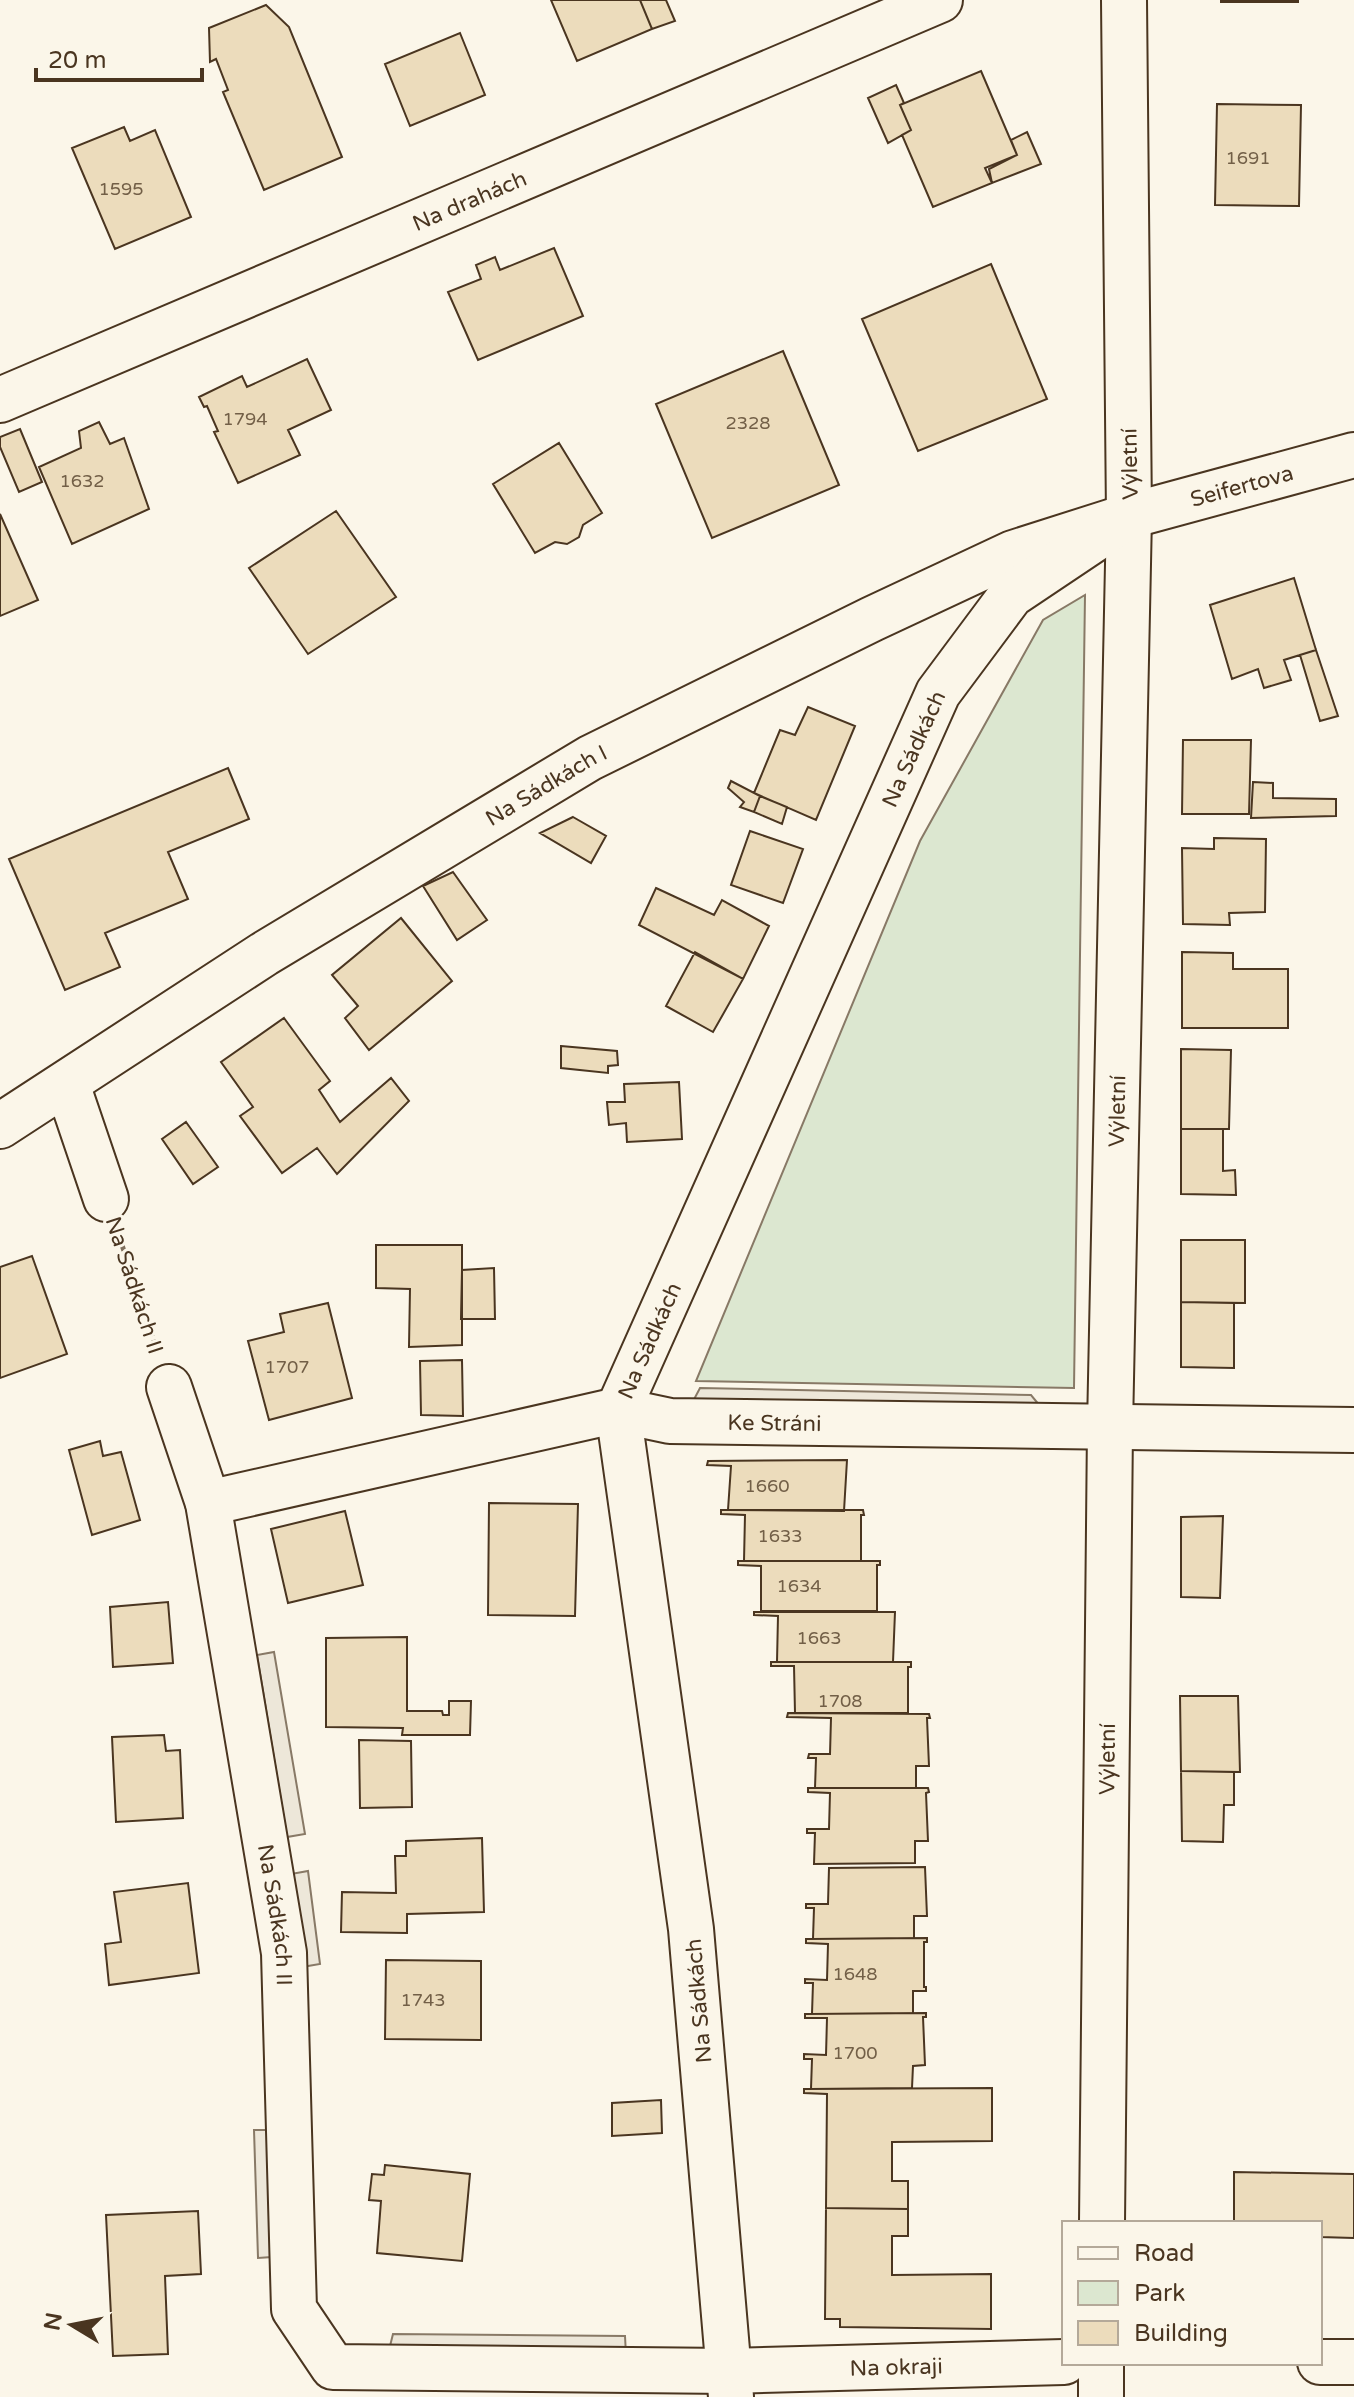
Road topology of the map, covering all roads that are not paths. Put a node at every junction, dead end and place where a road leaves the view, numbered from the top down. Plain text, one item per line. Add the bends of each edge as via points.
1 (940, 0) edge
2 (1124, 0) edge
3 (0, 400) edge
4 (1354, 455) edge
5 (1129, 516) junction
6 (67, 1084) junction
7 (0, 1126) edge
8 (106, 1199) road end
9 (169, 1387) road end
10 (618, 1410) junction
11 (1110, 1427) junction
12 (1354, 1430) edge
13 (208, 1503) junction
14 (1102, 2221) edge
15 (1062, 2362) edge
16 (1322, 2362) edge
17 (1354, 2362) edge
18 (1101, 2365) edge
19 (730, 2384) edge
20 (1101, 2397) edge

1 - 3 street, Na drahách
2 - 5 street, Výletní
4 - 5 street, Seifertova
5 - 6 street, Na Sádkách I via 1013,553 590,758 264,954
5 - 10 street, Na Sádkách via 1011,595 938,693
5 - 11 street, Výletní
6 - 7 street, Na Sádkách I
6 - 8 street, Na Sádkách II
9 - 13 street, Na Sádkách II
10 - 11 street, Ke Stráni via 670,1421
10 - 13 street, Ke Stráni
10 - 19 street, Na Sádkách via 691,1929
11 - 12 street, Ke Stráni
11 - 14 street, Výletní
13 - 19 street, Na Sádkách II via 284,1953 294,2309 333,2367
15 - 19 street, Na okraji
16 - 17 street
18 - 20 street

